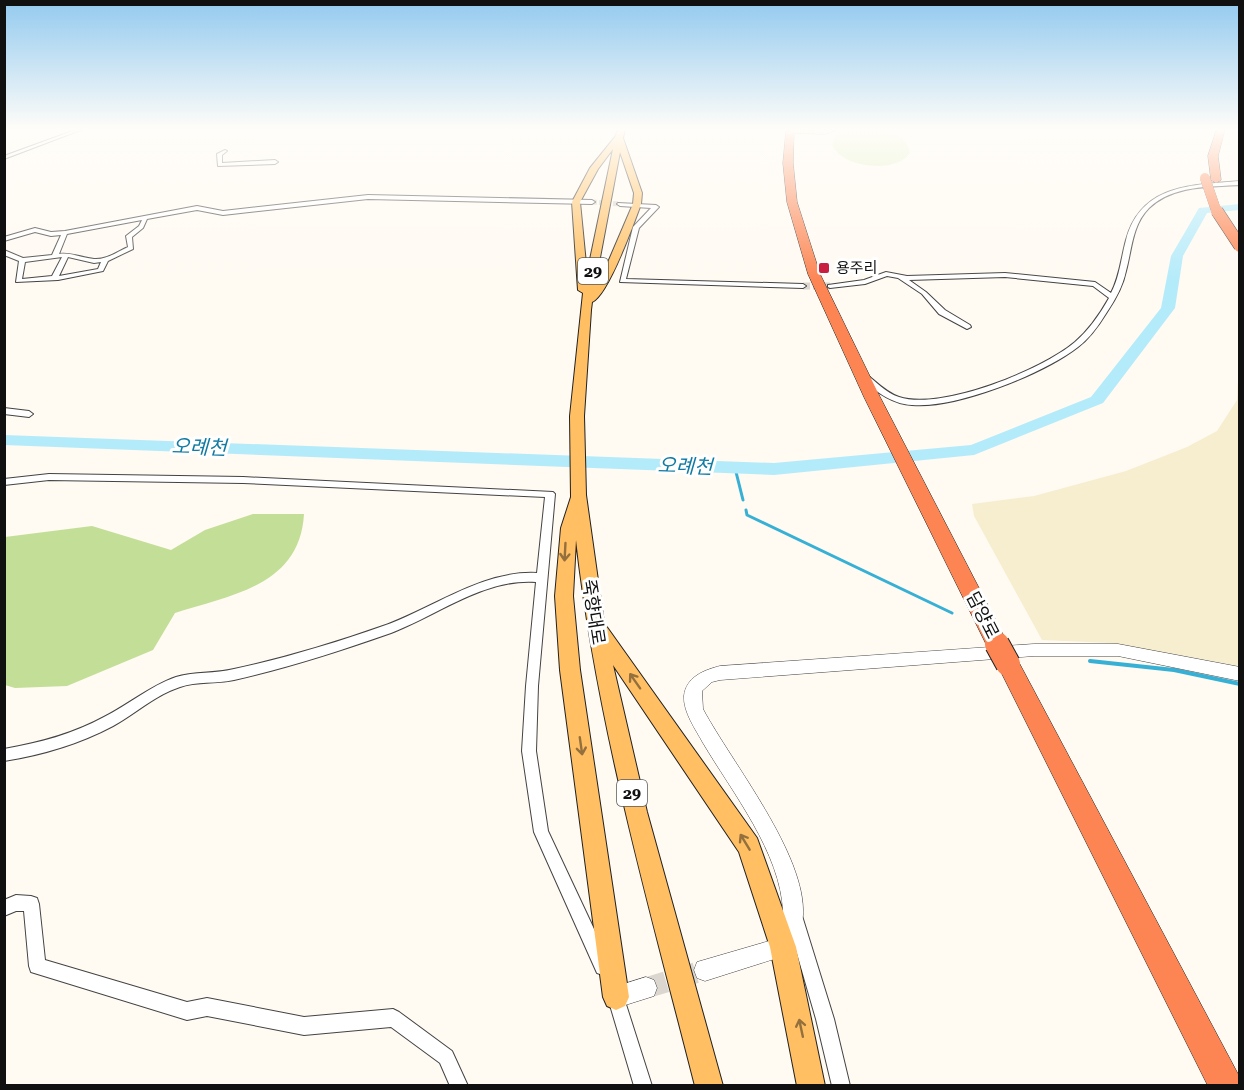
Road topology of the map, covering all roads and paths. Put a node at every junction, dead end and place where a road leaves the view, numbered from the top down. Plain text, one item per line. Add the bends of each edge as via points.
1 (1210, 179) joint
2 (588, 180) edge
3 (611, 180) edge
4 (634, 180) edge
5 (790, 180) edge
6 (1239, 183) edge
7 (576, 202) junction
8 (592, 202) tunnel mouth
9 (620, 204) tunnel mouth
10 (637, 204) junction
11 (145, 220) junction
12 (1239, 232) edge
13 (65, 233) junction
14 (4, 239) edge
15 (1239, 246) edge
16 (4, 252) edge
17 (66, 255) junction
18 (55, 256) junction
19 (22, 260) junction
20 (105, 260) junction
21 (901, 277) junction
22 (55, 278) junction
23 (803, 286) tunnel mouth
24 (830, 286) tunnel mouth
25 (1112, 297) junction
26 (585, 310) junction
27 (967, 327) dead end
28 (859, 372) junction
29 (4, 411) edge
30 (29, 414) dead end
31 (4, 482) edge
32 (578, 495) junction
33 (543, 578) junction
34 (594, 621) junction
35 (1239, 674) edge
36 (4, 755) edge
37 (4, 908) edge
38 (793, 913) junction
39 (783, 947) junction
40 (705, 970) tunnel mouth
41 (646, 988) tunnel mouth
42 (616, 997) junction
43 (459, 1086) edge
44 (643, 1086) edge
45 (709, 1086) edge
46 (812, 1086) edge
47 (841, 1086) edge
48 (1226, 1086) edge

1 - 12 highway
1 - 15 highway, bridge via 1217,212
2 - 7 main road
3 - 26 main road, 죽향대로 / 29
4 - 10 main road
5 - 28 highway, 담양로 via 796,217 817,282
6 - 25 street via 1188,188 1157,199 1147,207 1130,230
7 - 8 street
7 - 11 street via 368,196 223,213 197,208
7 - 26 main road
9 - 10 street
10 - 23 street via 655,204 656,209 636,226 622,281
10 - 26 main road via 611,267
11 - 13 street
11 - 20 street via 129,236 131,248
13 - 14 street via 35,230
13 - 18 street
16 - 19 street
17 - 18 street
17 - 20 street
17 - 22 street
18 - 19 street
19 - 22 street via 18,281
20 - 22 street via 101,270
21 - 24 street via 886,274 865,282
21 - 25 street via 1005,275 1095,284
21 - 27 street via 924,292 942,312
25 - 28 street via 1078,344 1033,371 984,390 948,399 905,402 894,399
26 - 32 main road, 죽향대로 / 29 via 577,416
28 - 48 highway, 담양로
29 - 30 street
31 - 33 street via 49,477 243,480 550,494
32 - 34 main road, 죽향대로 / 29
32 -> 42 main road via 568,521 565,548 569,665
33 - 36 street via 525,575 495,580 412,620 365,636 233,675 176,682 109,722 60,743
33 - 42 street via 529,751 541,832
39 -> 34 main road via 749,846
34 - 45 main road, 죽향대로 / 29 via 636,812
35 - 38 street via 1118,651 1034,650 703,677 692,693 695,710 773,846
37 - 43 street via 16,903 31,904 37,966 187,1011 207,1006 304,1026 393,1018 446,1057
38 - 39 street
38 - 47 street
39 - 40 street
46 -> 39 main road
41 - 42 street
42 - 44 street

